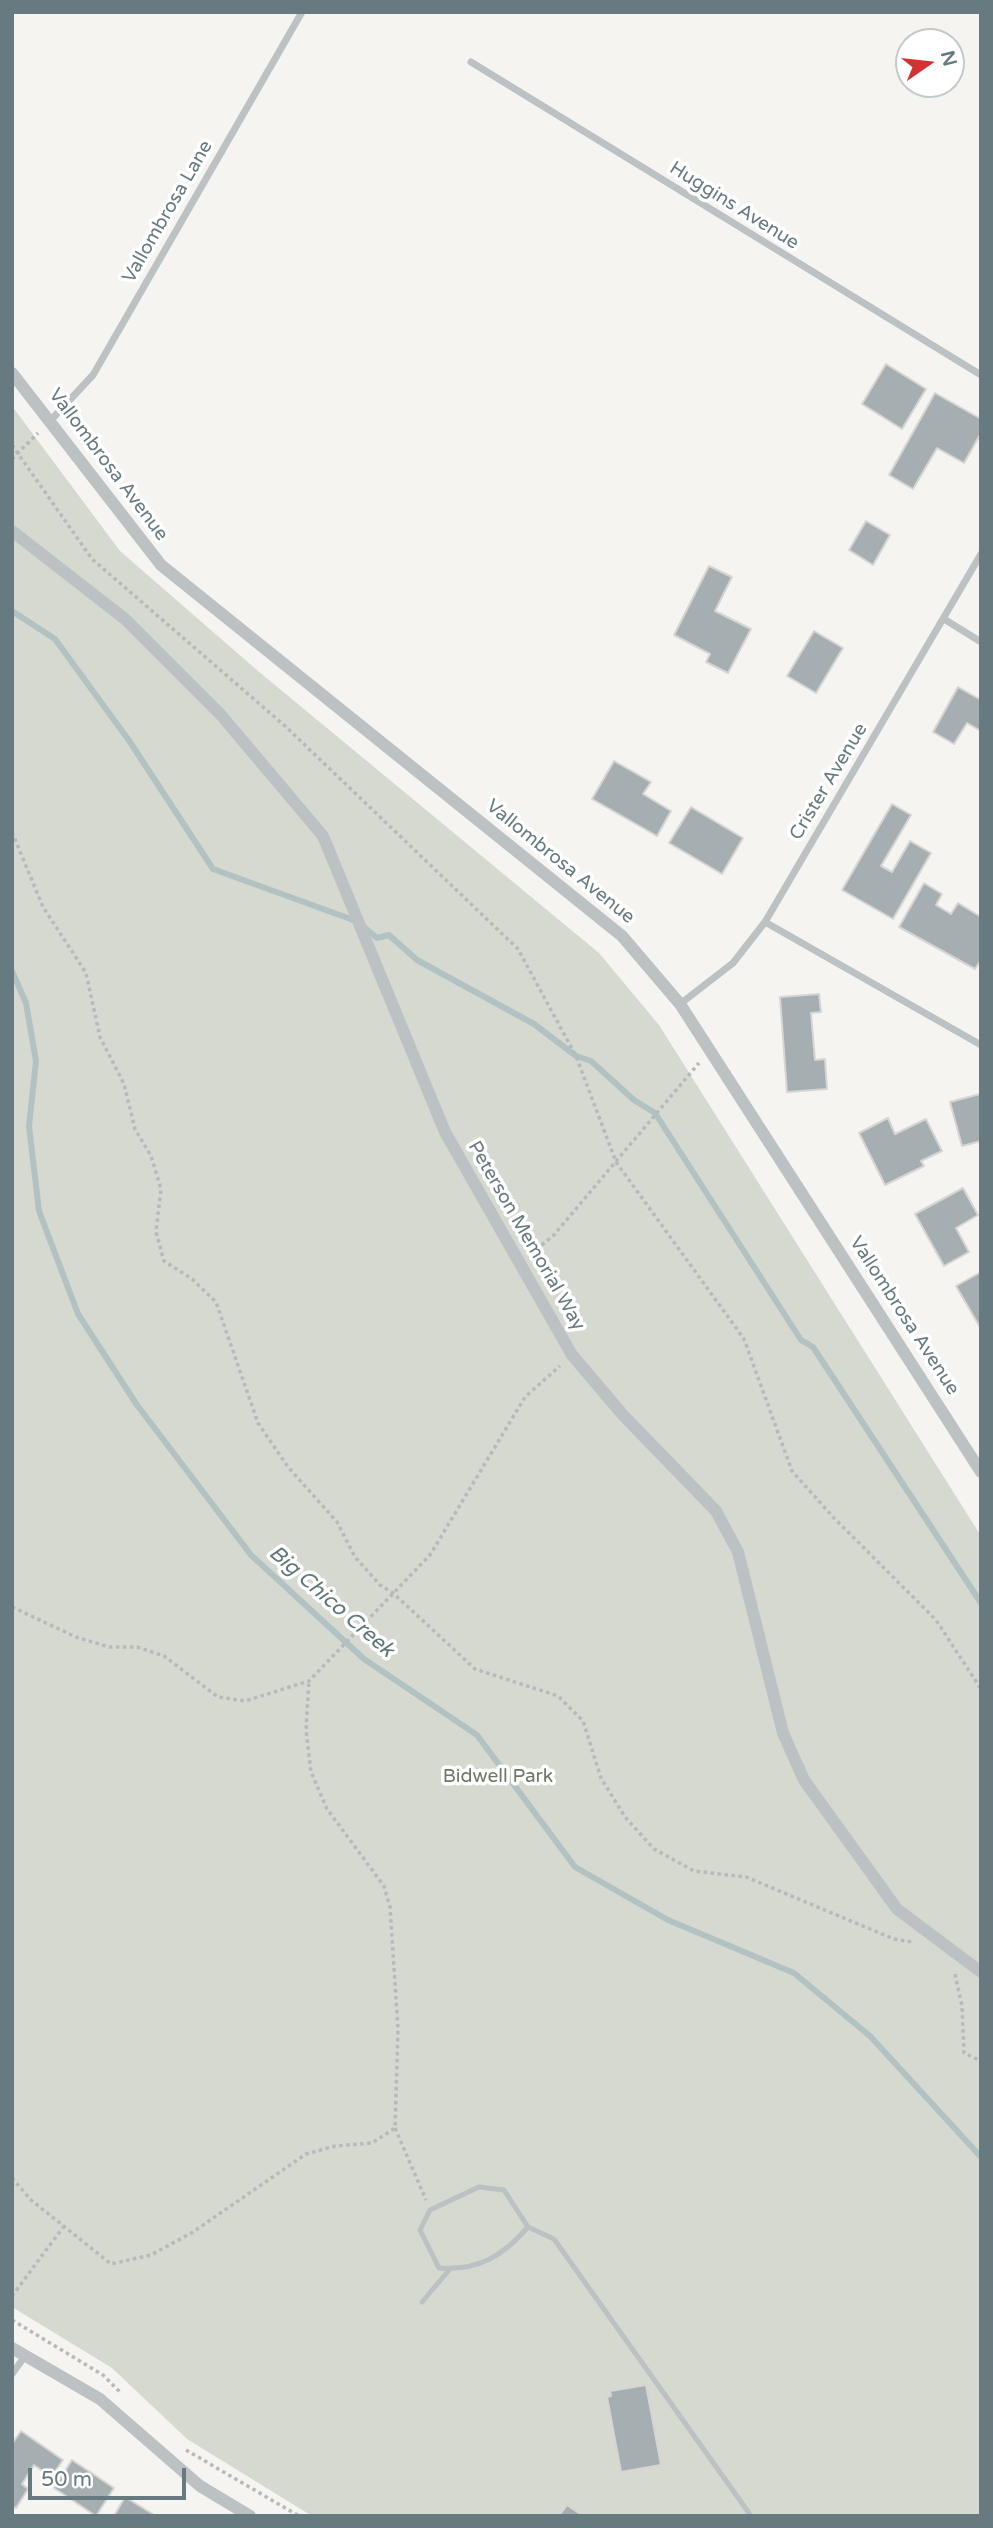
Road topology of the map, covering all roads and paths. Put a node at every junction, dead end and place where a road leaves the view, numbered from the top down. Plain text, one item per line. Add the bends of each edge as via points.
1 (302, 12) edge
2 (471, 62) dead end
3 (12, 373) edge
4 (981, 375) edge
5 (51, 420) junction
6 (12, 445) edge
7 (19, 452) junction
8 (12, 459) edge
9 (12, 531) edge
10 (981, 554) edge
11 (944, 619) junction
12 (981, 642) edge
13 (12, 832) edge
14 (765, 922) junction
15 (680, 1004) junction
16 (981, 1045) edge
17 (710, 1051) junction
18 (615, 1162) junction
19 (519, 1263) junction
20 (572, 1355) junction
21 (981, 1472) edge
22 (393, 1593) junction
23 (12, 1606) edge
24 (309, 1681) junction
25 (981, 1689) edge
26 (949, 1948) junction
27 (981, 1972) edge
28 (981, 2061) edge
29 (395, 2128) junction
30 (12, 2178) edge
31 (430, 2210) junction
32 (64, 2226) junction
33 (528, 2227) junction
34 (450, 2269) junction
35 (12, 2296) edge
36 (422, 2302) dead end
37 (12, 2320) edge
38 (12, 2348) edge
39 (25, 2356) junction
40 (12, 2374) edge
41 (121, 2393) dead end
42 (178, 2445) dead end
43 (750, 2515) edge
44 (250, 2516) edge
45 (299, 2516) edge

1 - 5 street, Vallombrosa Lane via 93,375
2 - 4 street, Huggins Avenue
3 - 5 street, Vallombrosa Avenue
5 - 7 path
5 - 15 street, Vallombrosa Avenue via 161,565 622,936
6 - 7 path
7 - 8 path
7 - 18 path via 92,559 285,726 518,949 576,1056
9 - 19 street, Peterson Memorial Way via 125,619 221,715 323,836 445,1132
10 - 11 street, Crister Avenue
11 - 12 street
11 - 14 street, Crister Avenue
13 - 22 path via 43,907 86,973 100,1037 124,1084 135,1129 151,1156 161,1189 156,1232 164,1261 216,1301 258,1423 288,1467 337,1522 355,1557
14 - 15 street, Crister Avenue via 733,962
14 - 16 street
15 - 17 street, Vallombrosa Avenue
17 - 18 path
17 - 21 street, Vallombrosa Avenue
18 - 19 path via 553,1236
18 - 25 path via 744,1339 792,1471 936,1620
19 - 20 street, Peterson Memorial Way
20 - 22 path via 524,1397 430,1555
20 - 26 street, Peterson Memorial Way via 716,1511 738,1552 783,1732 804,1780 897,1909
22 - 24 path
22 - 26 path via 475,1669 558,1696 583,1721 601,1778 625,1817 654,1849 694,1871 746,1877 894,1939
23 - 24 path via 76,1637 164,1656 218,1697 245,1701
24 - 29 path via 306,1730 311,1772 327,1810 384,1886 390,1907 398,2029
26 - 27 street, Peterson Memorial Way
26 - 28 path via 962,2006 964,2053
29 - 31 path
29 - 32 path via 372,2143 306,2154 193,2232 151,2255 111,2264
30 - 32 path
31 - 33 lane via 479,2187 504,2190
31 - 34 lane via 420,2230 439,2268
32 - 35 path
33 - 34 lane via 510,2247 465,2270
33 - 43 lane via 554,2239
34 - 36 lane
37 - 41 path via 103,2375
38 - 39 street
39 - 40 street
39 - 44 street via 100,2399 201,2486
42 - 45 path

